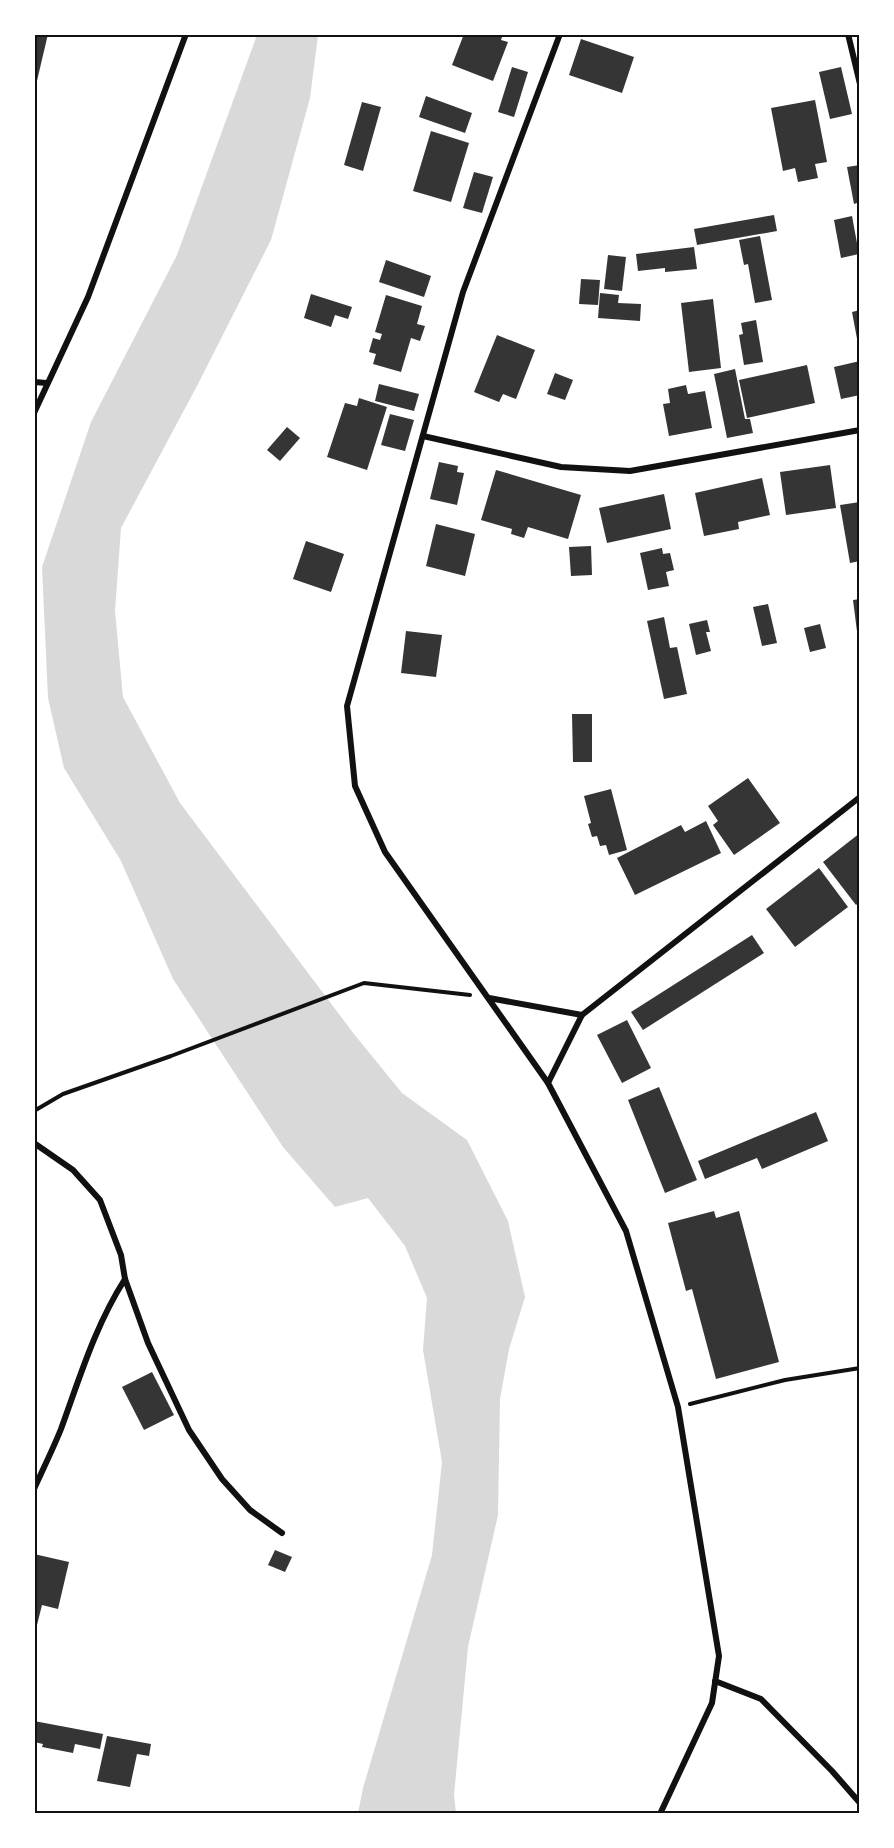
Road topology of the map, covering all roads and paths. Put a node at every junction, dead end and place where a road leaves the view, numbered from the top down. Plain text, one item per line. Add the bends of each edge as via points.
1 (186, 34) edge
2 (561, 34) edge
3 (848, 34) edge
4 (860, 84) edge
5 (34, 382) edge
6 (47, 383) junction
7 (34, 413) edge
8 (860, 430) edge
9 (423, 436) junction
10 (860, 797) edge
11 (488, 998) junction
12 (582, 1015) junction
13 (548, 1083) junction
14 (34, 1111) edge
15 (34, 1143) edge
16 (125, 1279) junction
17 (860, 1368) edge
18 (678, 1407) junction
19 (34, 1489) edge
20 (282, 1533) dead end
21 (715, 1681) junction
22 (860, 1803) edge
23 (660, 1814) edge

1 - 6 street via 88,297
2 - 9 street via 463,292
3 - 4 street
5 - 6 street
6 - 7 street
8 - 9 street via 630,471 561,467
9 - 11 street via 347,706 355,786 385,852
10 - 12 street
11 - 12 street
11 - 13 street
11 - 14 path via 364,983 63,1094
12 - 13 street
13 - 18 street via 626,1231
15 - 16 street via 73,1170 100,1200 122,1255
16 - 19 street via 108,1306
16 - 20 street via 148,1343 189,1430 222,1479 250,1510
17 - 18 path via 785,1380
18 - 21 street via 719,1656
21 - 22 street via 762,1699
21 - 23 street via 712,1703

